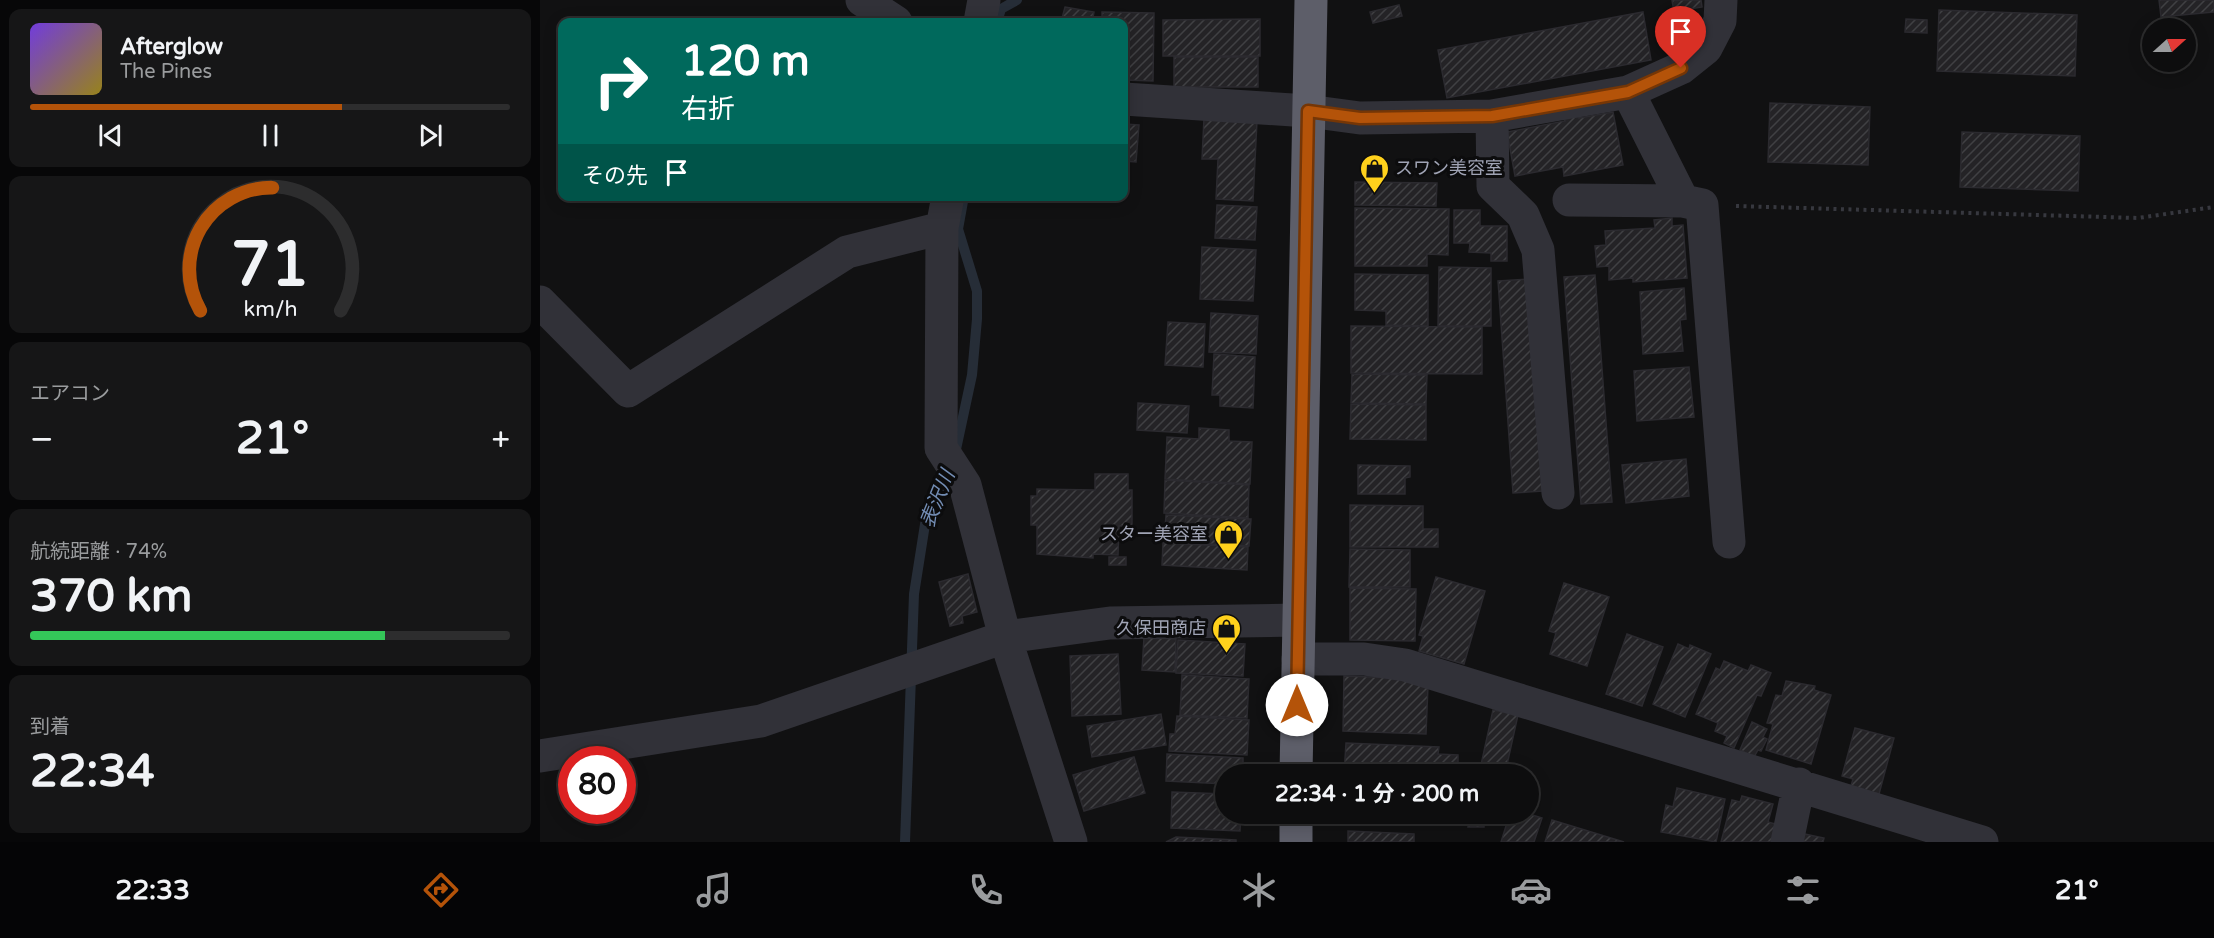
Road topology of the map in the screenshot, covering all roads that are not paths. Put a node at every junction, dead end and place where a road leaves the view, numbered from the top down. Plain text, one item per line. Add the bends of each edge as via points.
1 (862, 0) edge
2 (984, 0) edge
3 (1721, 0) edge
4 (1311, 7) edge
5 (890, 18) edge
6 (981, 18) edge
7 (1628, 92) junction
8 (1128, 99) edge
9 (1308, 111) junction
10 (1492, 116) junction
11 (947, 201) edge
12 (1569, 201) dead end
13 (1693, 203) junction
14 (942, 228) junction
15 (540, 302) edge
16 (1558, 493) dead end
17 (1729, 542) dead end
18 (1298, 620) junction
19 (1005, 637) junction
20 (1298, 659) junction
21 (540, 756) edge
22 (1296, 764) edge
23 (1799, 784) junction
24 (1296, 824) edge
25 (1071, 842) edge
26 (1296, 842) edge
27 (1787, 842) edge
28 (1982, 842) edge

1 - 5 street
2 - 6 street
3 - 7 street via 1720,21 1706,48 1681,68
4 - 9 highway
7 - 10 street
7 - 13 street
8 - 9 street
9 - 10 street via 1360,118
9 - 18 highway
10 - 16 street via 1493,186 1523,215 1538,250
11 - 14 street
12 - 13 street
13 - 17 street
14 - 15 street via 847,252 628,391
14 - 19 street via 941,448 965,485
18 - 19 street via 1110,623
18 - 20 highway
19 - 21 street via 761,721
19 - 25 street
20 - 22 highway
20 - 23 street via 1364,659 1405,665
23 - 27 street
23 - 28 street
24 - 26 highway

